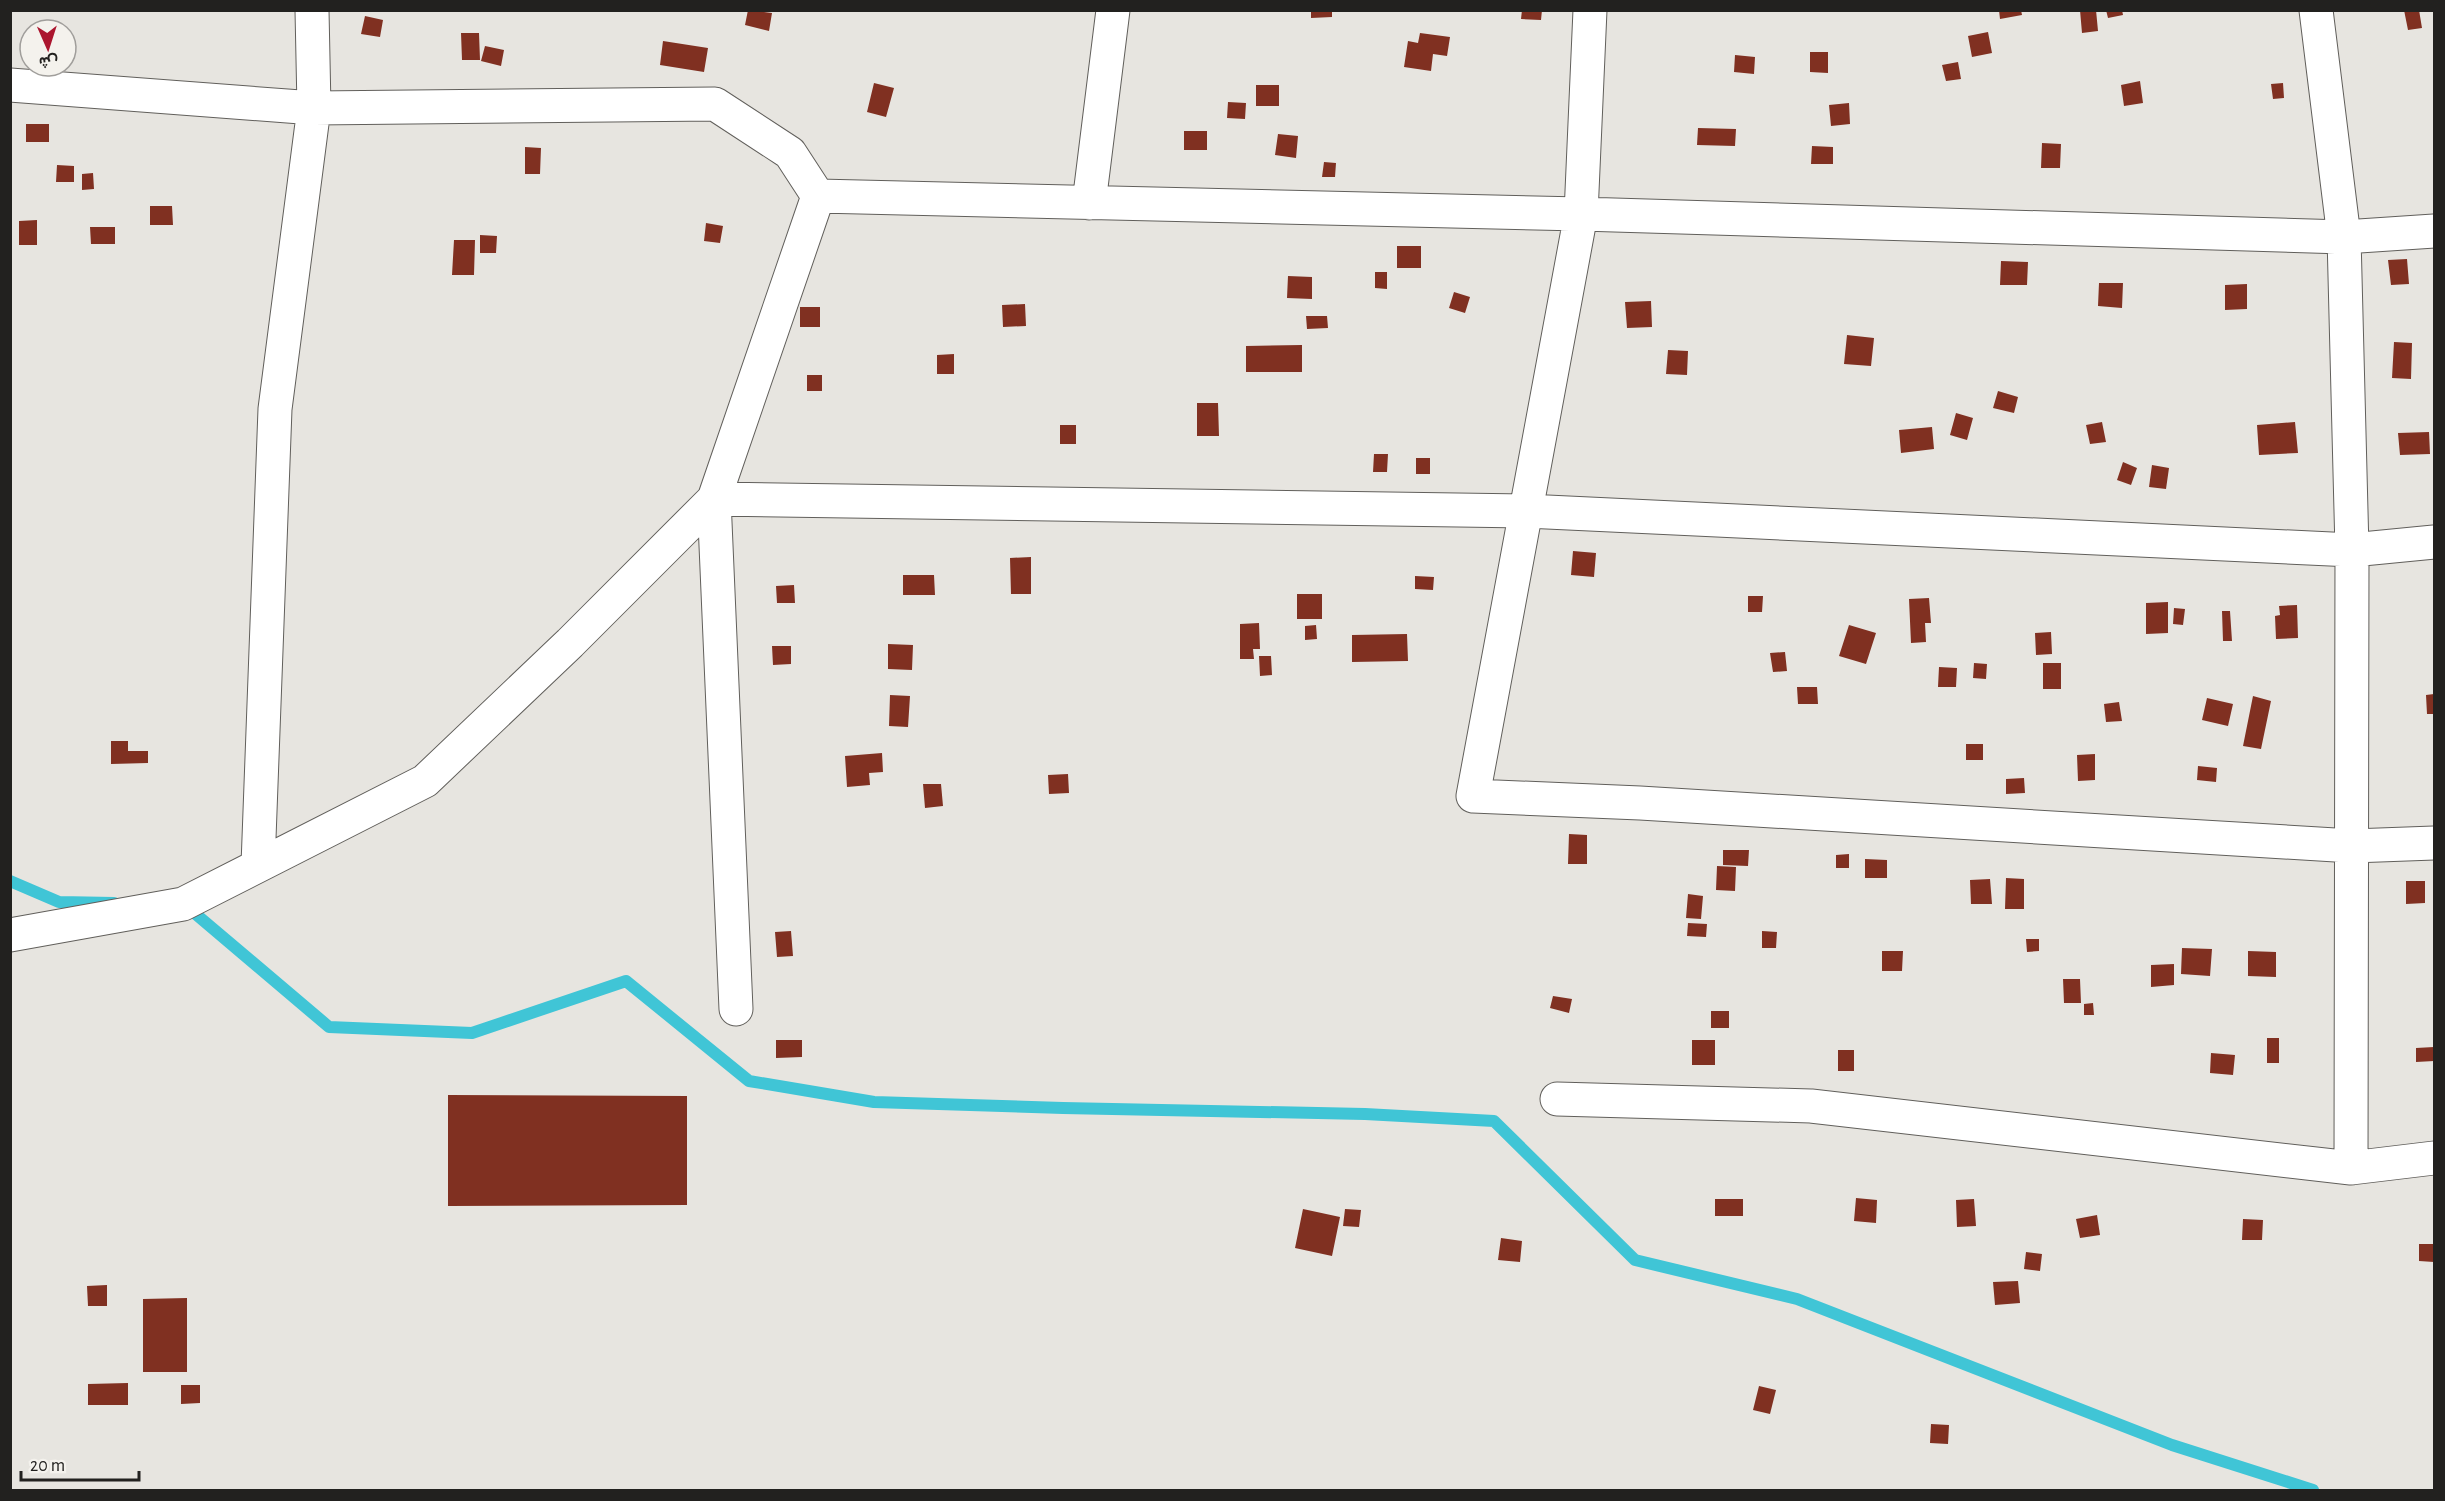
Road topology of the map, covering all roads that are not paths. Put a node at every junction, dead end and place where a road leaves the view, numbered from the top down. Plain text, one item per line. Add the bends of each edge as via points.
1 (312, 10) edge
2 (1113, 10) edge
3 (1590, 10) edge
4 (2316, 10) edge
5 (10, 85) edge
6 (314, 108) junction
7 (818, 196) junction
8 (1089, 203) junction
9 (1581, 214) junction
10 (2434, 231) edge
11 (2344, 237) junction
12 (714, 499) junction
13 (1526, 511) junction
14 (2434, 542) edge
15 (2352, 550) junction
16 (2434, 843) edge
17 (2352, 846) junction
18 (258, 865) junction
19 (10, 935) edge
20 (736, 1009) dead end
21 (1557, 1099) dead end
22 (2434, 1158) edge
23 (2351, 1168) junction

1 - 6 street
2 - 8 street
3 - 9 street
4 - 11 street
5 - 6 street
6 - 7 street via 715,104 790,153
6 - 18 street via 275,409
7 - 8 street
7 - 12 street
8 - 9 street
9 - 11 street
9 - 13 street
10 - 11 street
11 - 15 street
12 - 13 street
12 - 18 street via 425,781
12 - 20 street
13 - 15 street
13 - 17 street via 1473,796
14 - 15 street
15 - 17 street
16 - 17 street
17 - 23 street
18 - 19 street via 183,904
21 - 23 street via 1811,1106
22 - 23 street

